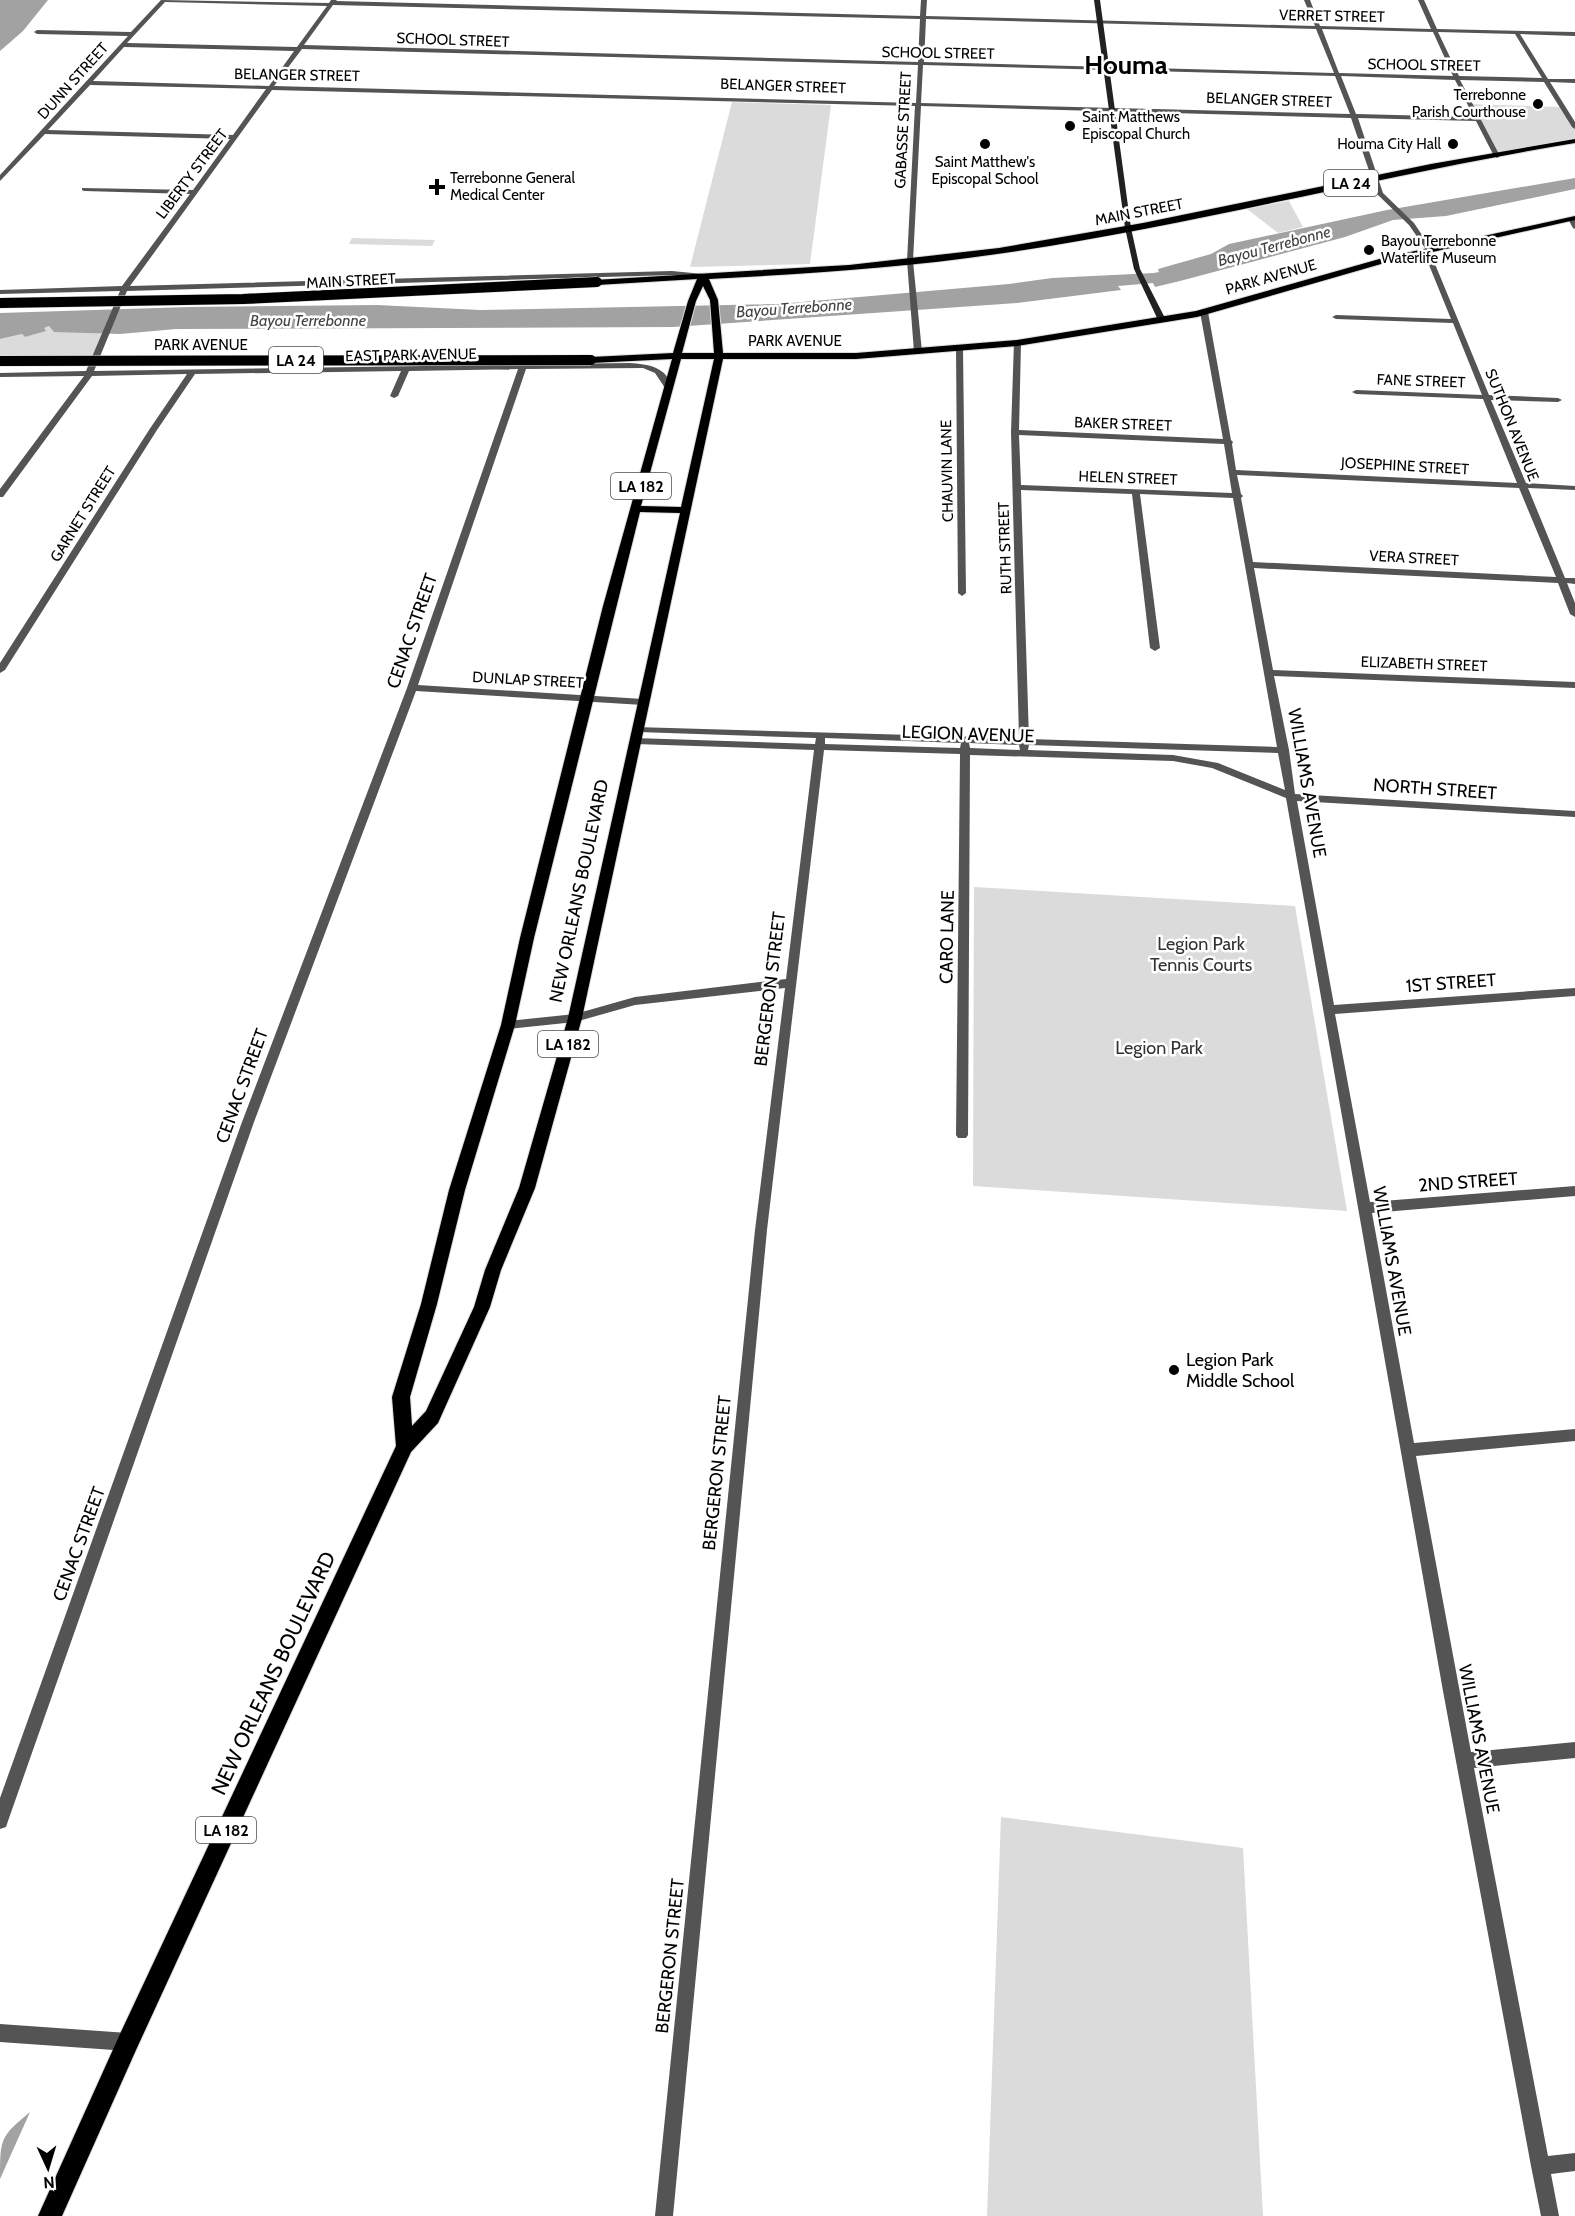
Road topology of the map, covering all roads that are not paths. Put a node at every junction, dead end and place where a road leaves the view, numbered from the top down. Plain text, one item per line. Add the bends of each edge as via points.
1 (164, 0) edge
2 (924, 0) edge
3 (1097, 0) edge
4 (1307, 0) edge
5 (1421, 0) edge
6 (332, 2) edge
7 (924, 17) junction
8 (1100, 21) junction
9 (1318, 27) junction
10 (1437, 30) junction
11 (37, 32) dead end
12 (1516, 32) junction
13 (133, 34) junction
14 (1575, 34) edge
15 (122, 45) junction
16 (300, 48) junction
17 (920, 64) junction
18 (1106, 68) junction
19 (1337, 75) junction
20 (1457, 78) junction
21 (1544, 80) junction
22 (1575, 81) edge
23 (88, 83) junction
24 (272, 88) junction
25 (917, 104) junction
26 (1112, 109) junction
27 (1354, 116) junction
28 (1478, 119) junction
29 (1573, 120) edge
30 (1575, 127) edge
31 (43, 132) junction
32 (236, 137) junction
33 (1575, 141) edge
34 (1497, 156) junction
35 (0, 178) edge
36 (1373, 178) junction
37 (84, 189) dead end
38 (195, 192) junction
39 (1574, 221) edge
40 (1128, 228) junction
41 (1429, 250) junction
42 (1416, 253) junction
43 (910, 261) junction
44 (703, 276) junction
45 (124, 289) junction
46 (0, 292) edge
47 (0, 303) edge
48 (1204, 312) junction
49 (1336, 317) dead end
50 (1162, 320) junction
51 (1455, 321) junction
52 (1017, 343) junction
53 (959, 349) junction
54 (918, 352) junction
55 (677, 356) junction
56 (719, 356) junction
57 (0, 361) edge
58 (523, 366) junction
59 (406, 369) junction
60 (192, 373) junction
61 (89, 374) junction
62 (0, 375) edge
63 (668, 386) junction
64 (1356, 392) dead end
65 (394, 396) dead end
66 (1486, 398) junction
67 (1558, 400) dead end
68 (1016, 432) junction
69 (1229, 442) junction
70 (1234, 472) junction
71 (1522, 485) junction
72 (1017, 487) junction
73 (1575, 488) edge
74 (1136, 492) junction
75 (0, 495) edge
76 (1239, 496) junction
77 (635, 509) junction
78 (686, 510) junction
79 (1251, 565) junction
80 (1561, 580) junction
81 (1575, 580) edge
82 (962, 593) dead end
83 (1575, 614) edge
84 (1155, 648) dead end
85 (0, 670) edge
86 (1271, 673) junction
87 (1575, 685) edge
88 (412, 688) junction
89 (587, 699) junction
90 (643, 702) junction
91 (749, 732) junction
92 (637, 735) junction
93 (820, 740) junction
94 (1024, 741) junction
95 (747, 743) junction
96 (966, 745) junction
97 (1160, 746) junction
98 (1284, 750) junction
99 (1024, 753) junction
100 (1161, 757) junction
101 (1292, 797) junction
102 (1575, 814) edge
103 (790, 983) junction
104 (1575, 992) edge
105 (1330, 1010) junction
106 (575, 1018) junction
107 (508, 1025) junction
108 (962, 1135) dead end
109 (1575, 1191) edge
110 (1364, 1208) junction
111 (1575, 1435) edge
112 (405, 1446) junction
113 (1408, 1450) junction
114 (1575, 1750) edge
115 (1464, 1761) junction
116 (0, 1821) edge
117 (0, 2033) edge
118 (128, 2042) junction
119 (1575, 2162) edge
120 (1540, 2166) junction
121 (50, 2216) edge
122 (664, 2216) edge
123 (1550, 2216) edge

1 - 6 street, VERRET STREET
1 - 13 street, DUNN STREET
2 - 7 street, GABASSE STREET
3 - 8 main road
4 - 9 street
5 - 10 street
6 - 7 street, VERRET STREET
6 - 16 street, LIBERTY STREET
7 - 8 street, VERRET STREET
7 - 17 street, GABASSE STREET
8 - 9 street, VERRET STREET
8 - 18 main road
9 - 10 street, VERRET STREET
9 - 19 street
10 - 12 street, VERRET STREET
10 - 20 street
11 - 13 street
12 - 14 street, VERRET STREET
12 - 21 street
13 - 15 street, DUNN STREET
15 - 16 street, SCHOOL STREET
15 - 23 street, DUNN STREET
16 - 17 street, SCHOOL STREET
16 - 24 street, LIBERTY STREET
17 - 18 street, SCHOOL STREET
17 - 25 street, GABASSE STREET
18 - 19 street, SCHOOL STREET
18 - 26 main road
19 - 20 street, SCHOOL STREET
19 - 27 street
20 - 21 street, SCHOOL STREET
20 - 28 street
21 - 22 street, SCHOOL STREET
21 - 29 street
23 - 24 street, BELANGER STREET
23 - 31 street, DUNN STREET
24 - 25 street, BELANGER STREET
24 - 32 street, LIBERTY STREET
25 - 26 street, BELANGER STREET
25 - 43 street, GABASSE STREET
26 - 27 street, BELANGER STREET
26 - 40 main road
27 - 28 street, BELANGER STREET
27 - 36 street
28 - 34 street
29 - 30 street
31 - 32 street
31 - 35 street, DUNN STREET
32 - 38 street, LIBERTY STREET
33 - 34 main road, MAIN STREET / LA 24
34 - 36 main road, MAIN STREET / LA 24
36 - 40 main road, MAIN STREET / LA 24
36 - 41 street via 1380,194 1412,224
37 - 38 street
38 - 45 street, LIBERTY STREET
39 - 41 main road, PARK AVENUE / LA 24
40 - 43 main road, MAIN STREET / LA 24
40 - 50 main road via 1137,269
41 - 42 main road, PARK AVENUE / LA 24
42 - 48 main road, PARK AVENUE / LA 24
42 - 51 street, SUTHON AVENUE via 1432,264
43 - 44 main road, MAIN STREET / LA 24
43 - 54 street, GABASSE STREET
44 - 45 street, MAIN STREET via 672,273
44 - 47 main road, MAIN STREET / LA 24, bridge via 243,299
44 - 55 main road, LA 182
44 - 56 main road, LA 182 via 714,300
45 - 46 street, MAIN STREET
45 - 61 street, LIBERTY STREET
48 - 50 main road, PARK AVENUE / LA 24
48 - 69 street, WILLIAMS AVENUE
49 - 51 street
50 - 52 main road, PARK AVENUE / LA 24
51 - 66 street, SUTHON AVENUE
52 - 53 main road, PARK AVENUE / LA 24
52 - 68 street, RUTH STREET
53 - 54 main road, PARK AVENUE / LA 24
53 - 82 street, CHAUVIN LANE
54 - 56 main road, PARK AVENUE / LA 24
55 - 56 main road, PARK AVENUE / LA 24
55 - 57 main road, PARK AVENUE / LA 24, bridge via 591,360
55 - 63 main road, NEW ORLEANS BOULEVARD / LA 182
56 - 78 main road, NEW ORLEANS BOULEVARD / LA 182
58 - 59 street, EAST PARK AVENUE
58 - 63 street, EAST PARK AVENUE via 650,366 662,373
58 - 88 street, CENAC STREET
59 - 60 street, EAST PARK AVENUE
59 - 65 street
60 - 61 street, EAST PARK AVENUE
60 - 85 street, GARNET STREET
61 - 62 street, EAST PARK AVENUE
61 - 75 street, LIBERTY STREET
63 - 77 main road, NEW ORLEANS BOULEVARD / LA 182
64 - 66 street, FANE STREET
66 - 67 street, FANE STREET
66 - 71 street, SUTHON AVENUE
68 - 69 street, BAKER STREET
68 - 72 street, RUTH STREET
69 - 70 street, WILLIAMS AVENUE
70 - 71 street, JOSEPHINE STREET
70 - 76 street, WILLIAMS AVENUE
71 - 73 street, JOSEPHINE STREET
71 - 80 street, SUTHON AVENUE
72 - 74 street, HELEN STREET
72 - 94 street, RUTH STREET
74 - 76 street, HELEN STREET
74 - 84 street
76 - 79 street, WILLIAMS AVENUE
77 - 78 main road
77 - 89 main road, NEW ORLEANS BOULEVARD / LA 182
78 - 90 main road, NEW ORLEANS BOULEVARD / LA 182
79 - 80 street, VERA STREET
79 - 86 street, WILLIAMS AVENUE
80 - 81 street, VERA STREET
80 - 83 street, SUTHON AVENUE
86 - 87 street, ELIZABETH STREET
86 - 98 street, WILLIAMS AVENUE
88 - 89 street, DUNLAP STREET
88 - 116 street, CENAC STREET via 248,1122
89 - 90 street, DUNLAP STREET
89 - 107 main road, NEW ORLEANS BOULEVARD / LA 182
90 - 92 main road, NEW ORLEANS BOULEVARD / LA 182
91 - 92 street, LEGION AVENUE
91 - 93 street, LEGION AVENUE
91 - 95 street
92 - 95 street, LEGION AVENUE
92 - 106 main road, NEW ORLEANS BOULEVARD / LA 182
93 - 95 street, LEGION AVENUE
93 - 96 street, LEGION AVENUE
93 - 103 street, BERGERON STREET
94 - 96 street, LEGION AVENUE
94 - 97 street, LEGION AVENUE
94 - 99 street, RUTH STREET
96 - 99 street, LEGION AVENUE
96 - 108 street, CARO LANE
97 - 98 street, LEGION AVENUE
97 - 100 street
98 - 101 street, WILLIAMS AVENUE
99 - 100 street, LEGION AVENUE
100 - 101 street, LEGION AVENUE via 1214,765
101 - 102 street, NORTH STREET
101 - 105 street, WILLIAMS AVENUE
103 - 106 street via 635,1001
103 - 122 street, BERGERON STREET via 760,1230
104 - 105 street, 1ST STREET
105 - 110 street, WILLIAMS AVENUE
106 - 107 street
106 - 112 main road, NEW ORLEANS BOULEVARD / LA 182 via 527,1188 493,1270 482,1308 432,1417
107 - 112 main road, NEW ORLEANS BOULEVARD / LA 182 via 456,1190 429,1304 401,1397
109 - 110 street, 2ND STREET
110 - 113 street, WILLIAMS AVENUE
111 - 113 street
112 - 118 main road, NEW ORLEANS BOULEVARD / LA 182
113 - 115 street, WILLIAMS AVENUE
114 - 115 street
115 - 120 street, WILLIAMS AVENUE
117 - 118 street
118 - 121 main road, NEW ORLEANS BOULEVARD / LA 182
119 - 120 street
120 - 123 street, WILLIAMS AVENUE

